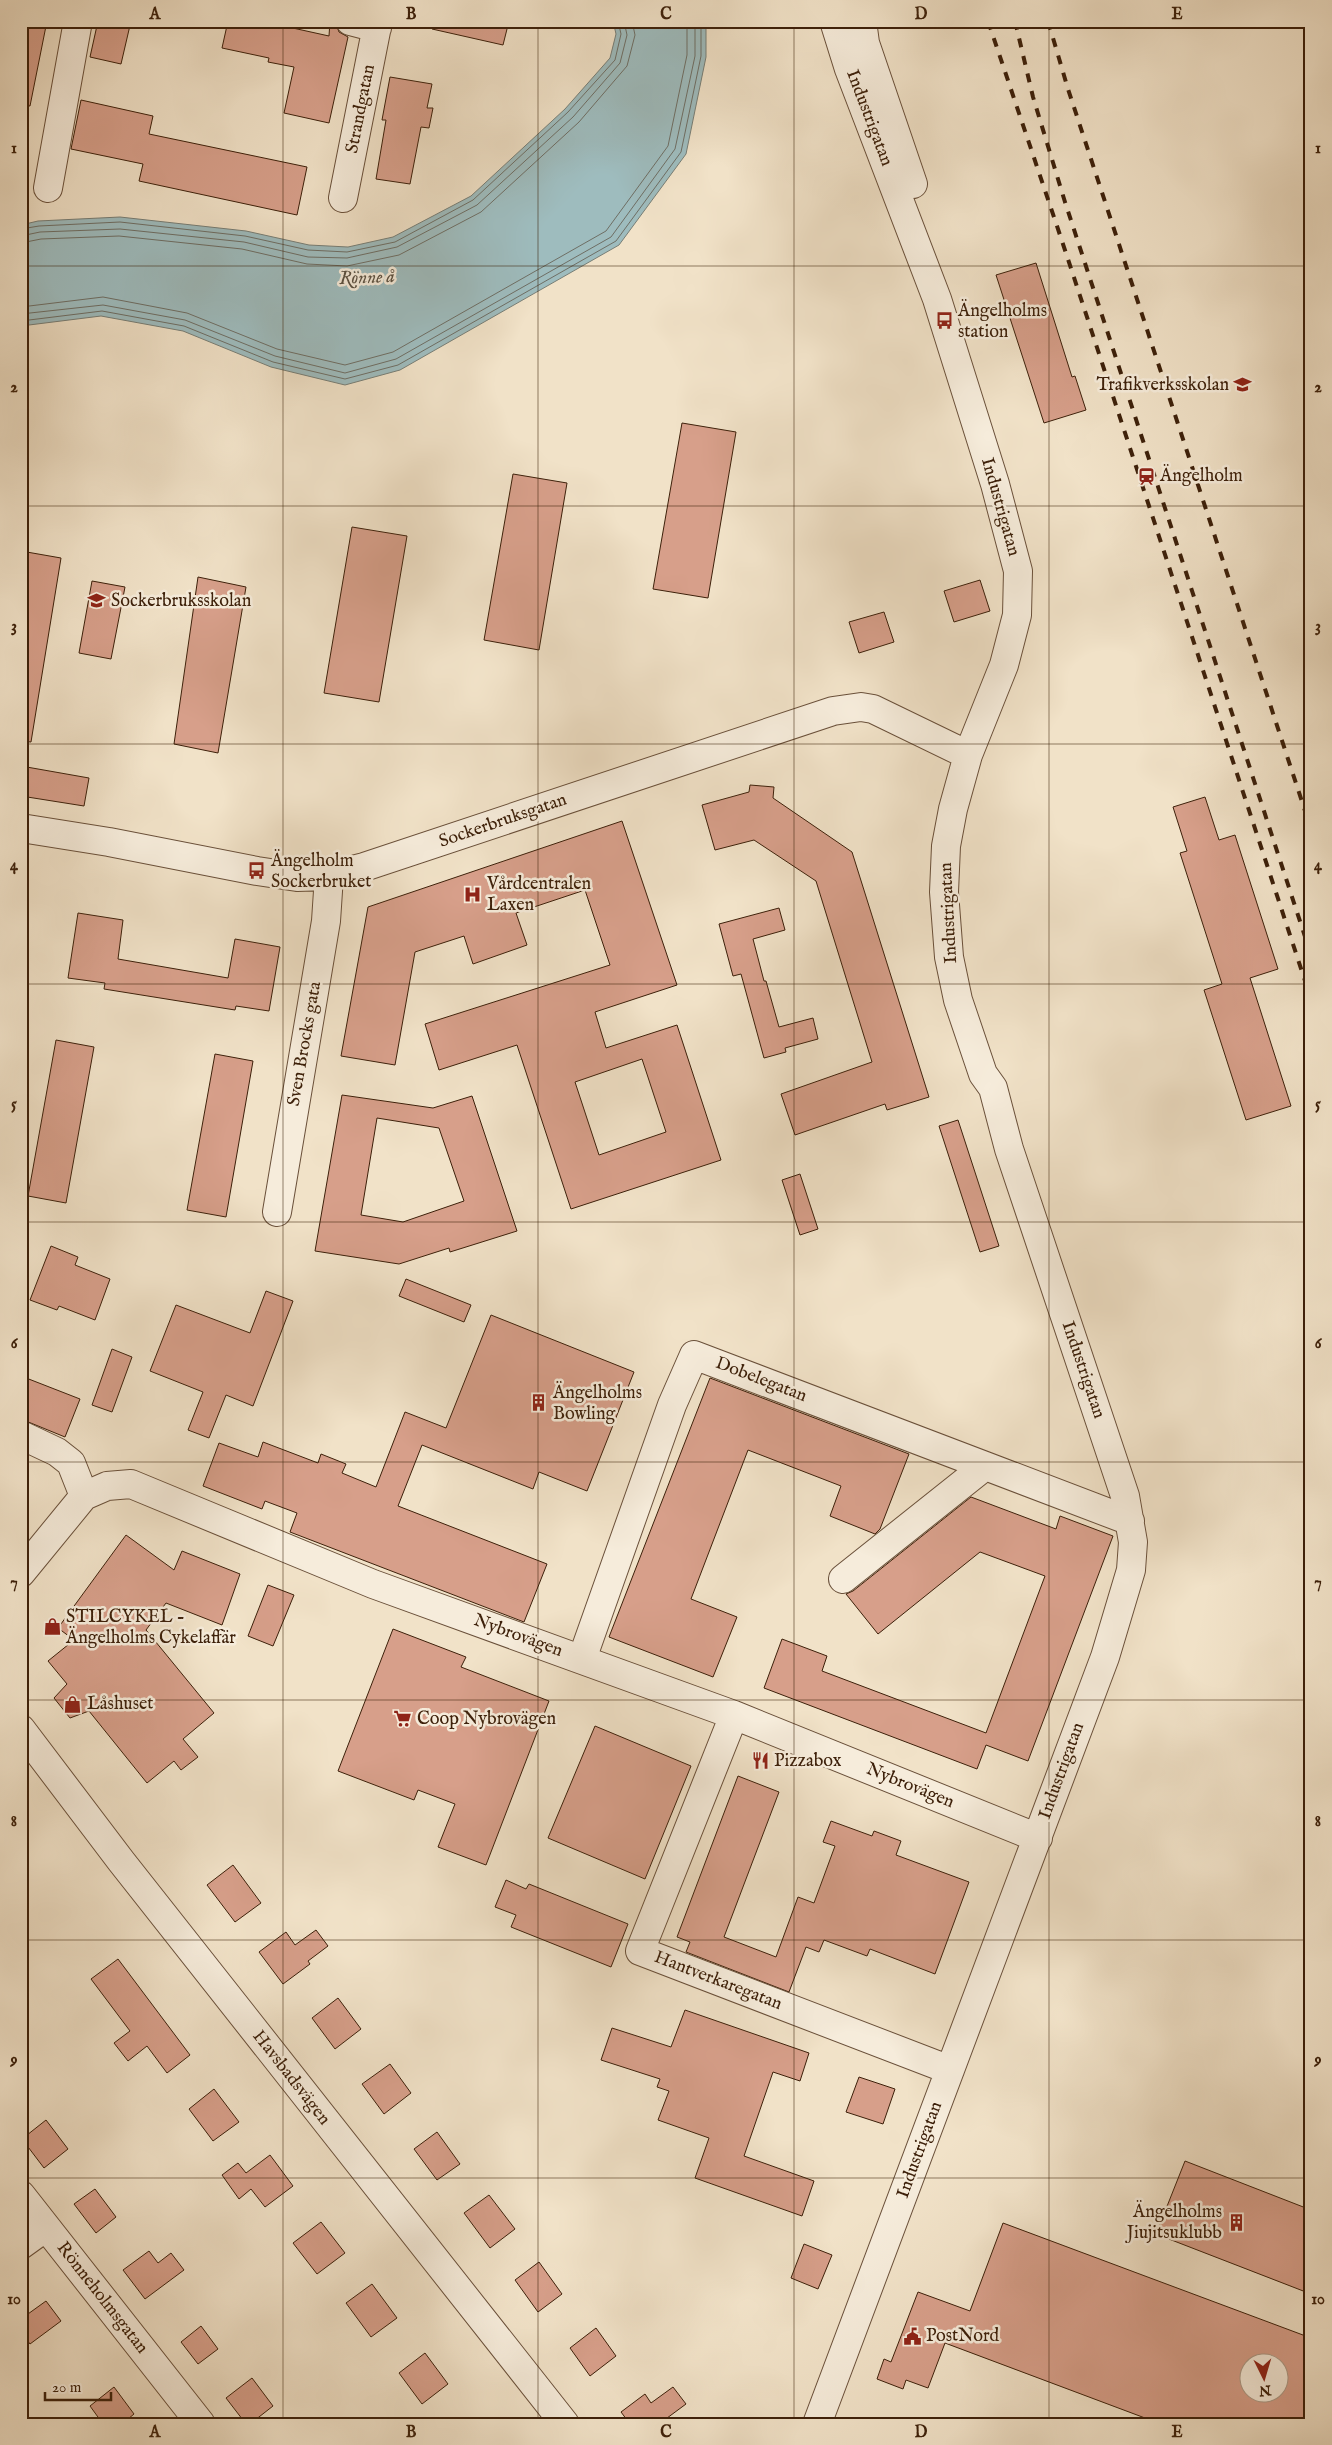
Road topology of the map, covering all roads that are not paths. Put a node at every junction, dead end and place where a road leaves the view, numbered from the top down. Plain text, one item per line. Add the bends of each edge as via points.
1 (78, 21) edge
2 (350, 21) edge
3 (834, 21) edge
4 (862, 21) edge
5 (377, 24) edge
6 (48, 188) dead end
7 (344, 198) dead end
8 (936, 299) junction
9 (968, 755) junction
10 (21, 828) edge
11 (329, 876) junction
12 (277, 1212) dead end
13 (21, 1435) edge
14 (984, 1466) junction
15 (84, 1496) junction
16 (1130, 1521) junction
17 (21, 1573) edge
18 (843, 1579) dead end
19 (582, 1659) junction
20 (734, 1715) junction
21 (21, 1730) edge
22 (1038, 1838) junction
23 (950, 2070) junction
24 (21, 2195) edge
25 (46, 2227) junction
26 (21, 2246) edge
27 (201, 2424) edge
28 (565, 2424) edge
29 (817, 2424) edge

1 - 6 street
2 - 5 street
3 - 8 street, Industrigatan
4 - 8 street, Industrigatan via 865,43 944,276
5 - 7 street, Strandgatan
8 - 9 street, Industrigatan via 1000,500 1018,571 1017,615 1007,657
9 - 11 street, Sockerbruksgatan via 873,709 861,707 833,711
9 - 16 street, Industrigatan via 952,809 946,846 945,923 953,981 983,1074 993,1088 1009,1149 1126,1496
10 - 11 street, Sockerbruksgatan via 257,871 297,877
11 - 12 street, Sven Brocks gata via 326,921
13 - 15 street via 57,1452 71,1463
14 - 16 street, Dobelegatan
14 - 18 street
14 - 19 street, Dobelegatan via 694,1355 672,1405
15 - 17 street
15 - 19 street, Nybrovägen via 107,1486 131,1484 372,1584
16 - 22 street, Industrigatan via 1133,1557 1121,1610
19 - 20 street, Nybrovägen
20 - 22 street, Nybrovägen
20 - 23 street, Hantverkaregatan via 640,1951
21 - 28 street, Havsbadsvägen
22 - 23 street, Industrigatan
23 - 29 street, Industrigatan
24 - 25 street, Rönneholmsgatan
25 - 26 street
25 - 27 street, Rönneholmsgatan

